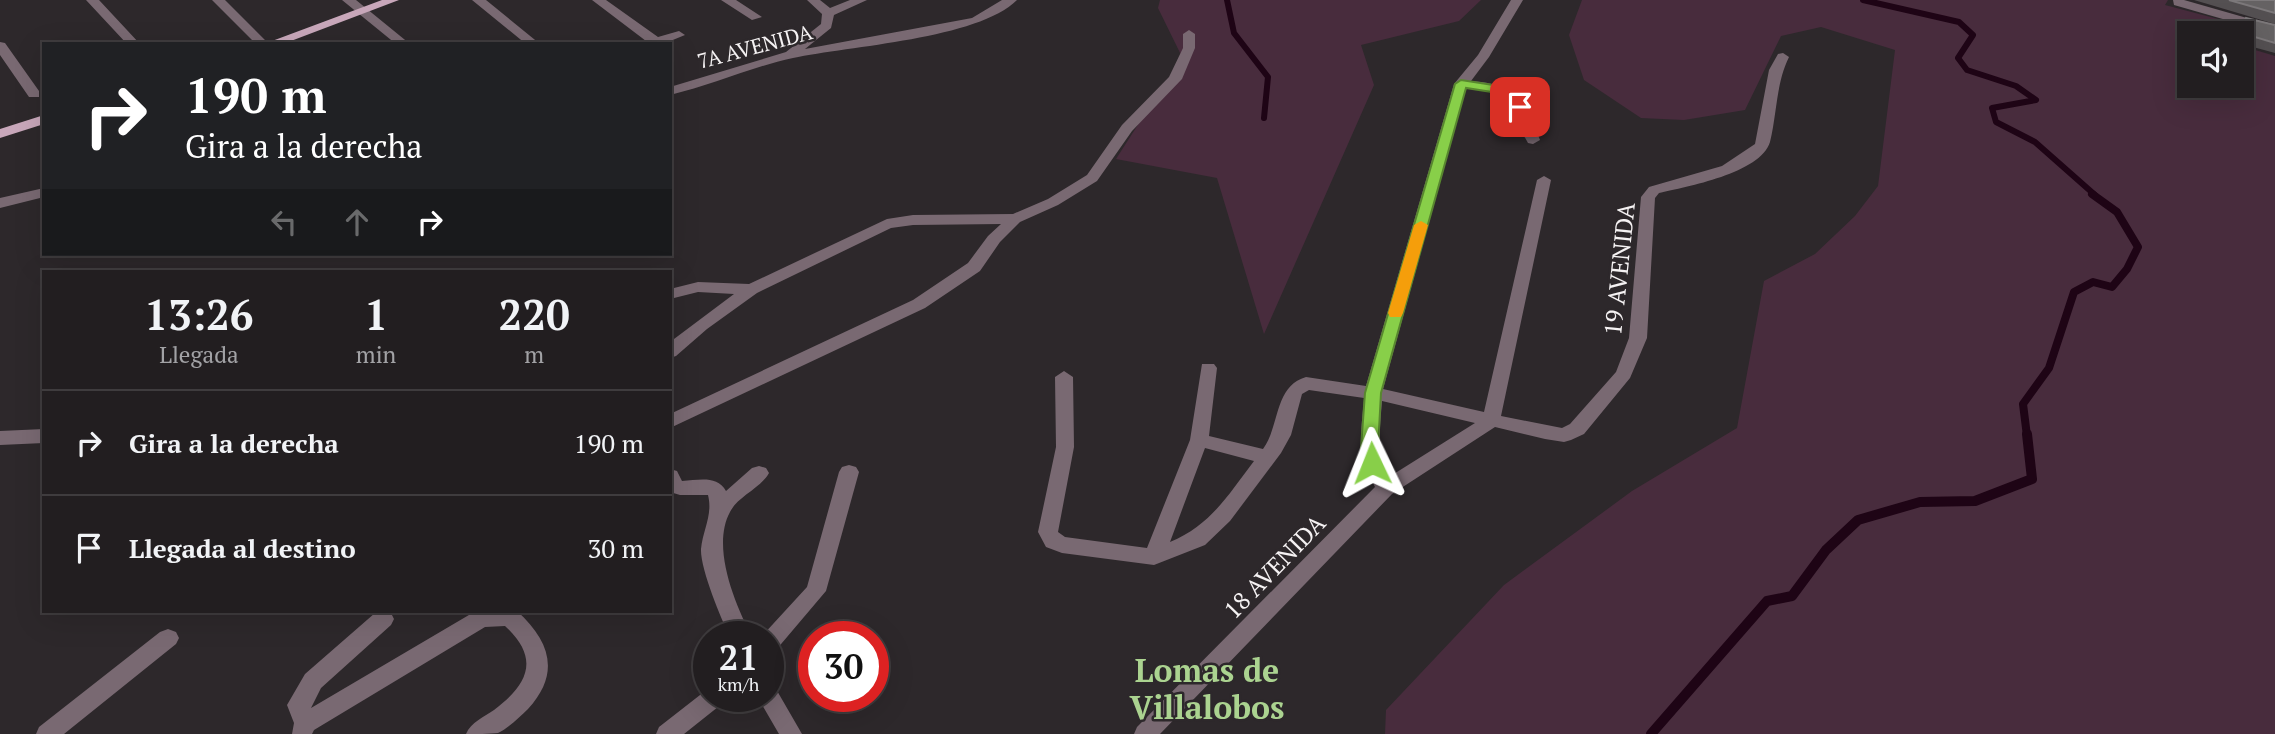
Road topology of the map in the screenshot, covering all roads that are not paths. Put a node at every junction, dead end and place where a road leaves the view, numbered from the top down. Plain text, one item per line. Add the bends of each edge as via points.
1 (92, 0) edge
2 (219, 0) edge
3 (348, 0) edge
4 (478, 0) edge
5 (598, 0) edge
6 (727, 0) edge
7 (813, 0) edge
8 (861, 0) edge
9 (1011, 0) edge
10 (1517, 0) edge
11 (394, 1) edge
12 (2178, 2) dead end
13 (362, 12) junction
14 (828, 13) junction
15 (755, 18) dead end
16 (2275, 30) edge
17 (1189, 34) dead end
18 (679, 35) dead end
19 (132, 42) edge
20 (261, 42) edge
21 (276, 42) edge
22 (401, 42) edge
23 (531, 42) edge
24 (651, 42) edge
25 (655, 42) edge
26 (0, 46) edge
27 (789, 55) junction
28 (1783, 57) dead end
29 (1461, 84) junction
30 (672, 91) edge
31 (34, 94) dead end
32 (42, 121) edge
33 (0, 134) edge
34 (1533, 140) dead end
35 (1545, 180) dead end
36 (42, 192) edge
37 (0, 203) edge
38 (1015, 219) junction
39 (751, 289) junction
40 (672, 294) edge
41 (672, 350) edge
42 (1208, 368) dead end
43 (1065, 377) dead end
44 (1373, 393) junction
45 (672, 421) edge
46 (1491, 421) junction
47 (42, 436) edge
48 (0, 438) edge
49 (1199, 440) junction
50 (1266, 457) junction
51 (849, 472) dead end
52 (759, 473) dead end
53 (672, 480) edge
54 (1385, 488) junction
55 (721, 508) junction
56 (1154, 557) junction
57 (383, 619) dead end
58 (733, 621) edge
59 (784, 627) edge
60 (168, 638) dead end
61 (695, 712) edge
62 (778, 712) edge
63 (303, 729) edge
64 (47, 734) edge
65 (477, 734) edge
66 (667, 734) edge
67 (791, 734) edge
68 (1145, 734) edge

1 - 19 street
2 - 20 street
3 - 13 street
4 - 23 street
5 - 24 street
6 - 15 street
7 - 14 street
8 - 14 street
9 - 27 street, 7A AVENIDA via 976,20
10 - 29 street
11 - 13 main road
12 - 16 street
13 - 21 main road
13 - 22 street
14 - 27 street via 828,25
17 - 38 street via 1189,48 1175,79 1128,128 1092,177
18 - 25 street
26 - 31 street
27 - 30 street, 7A AVENIDA
28 - 46 street, 19 AVENIDA via 1776,70 1762,145 1754,155 1739,165 1654,190 1648,197 1638,338 1624,374 1577,429 1564,435
29 - 34 street via 1492,88 1512,97
29 - 44 street
32 - 33 main road
35 - 46 street
36 - 37 street
38 - 39 street via 887,224
38 - 45 street via 974,267 919,304
39 - 40 street via 698,287
39 - 41 street
42 - 49 street
43 - 56 street via 1065,447 1048,532 1062,545
44 - 46 street
44 - 50 street via 1306,383 1295,390 1282,435
44 - 54 street via 1370,448
46 - 54 street, 18 AVENIDA
47 - 48 street
49 - 50 street
49 - 56 street
50 - 56 street via 1223,516 1198,540
51 - 59 street via 816,592
52 - 55 street
53 - 55 street via 680,488 712,487
54 - 68 street, 18 AVENIDA
55 - 58 street via 711,551
57 - 63 street via 304,693 298,705
60 - 64 street
61 - 66 street
62 - 67 street
63 - 65 street via 482,618 510,617 529,637 539,667 531,693

